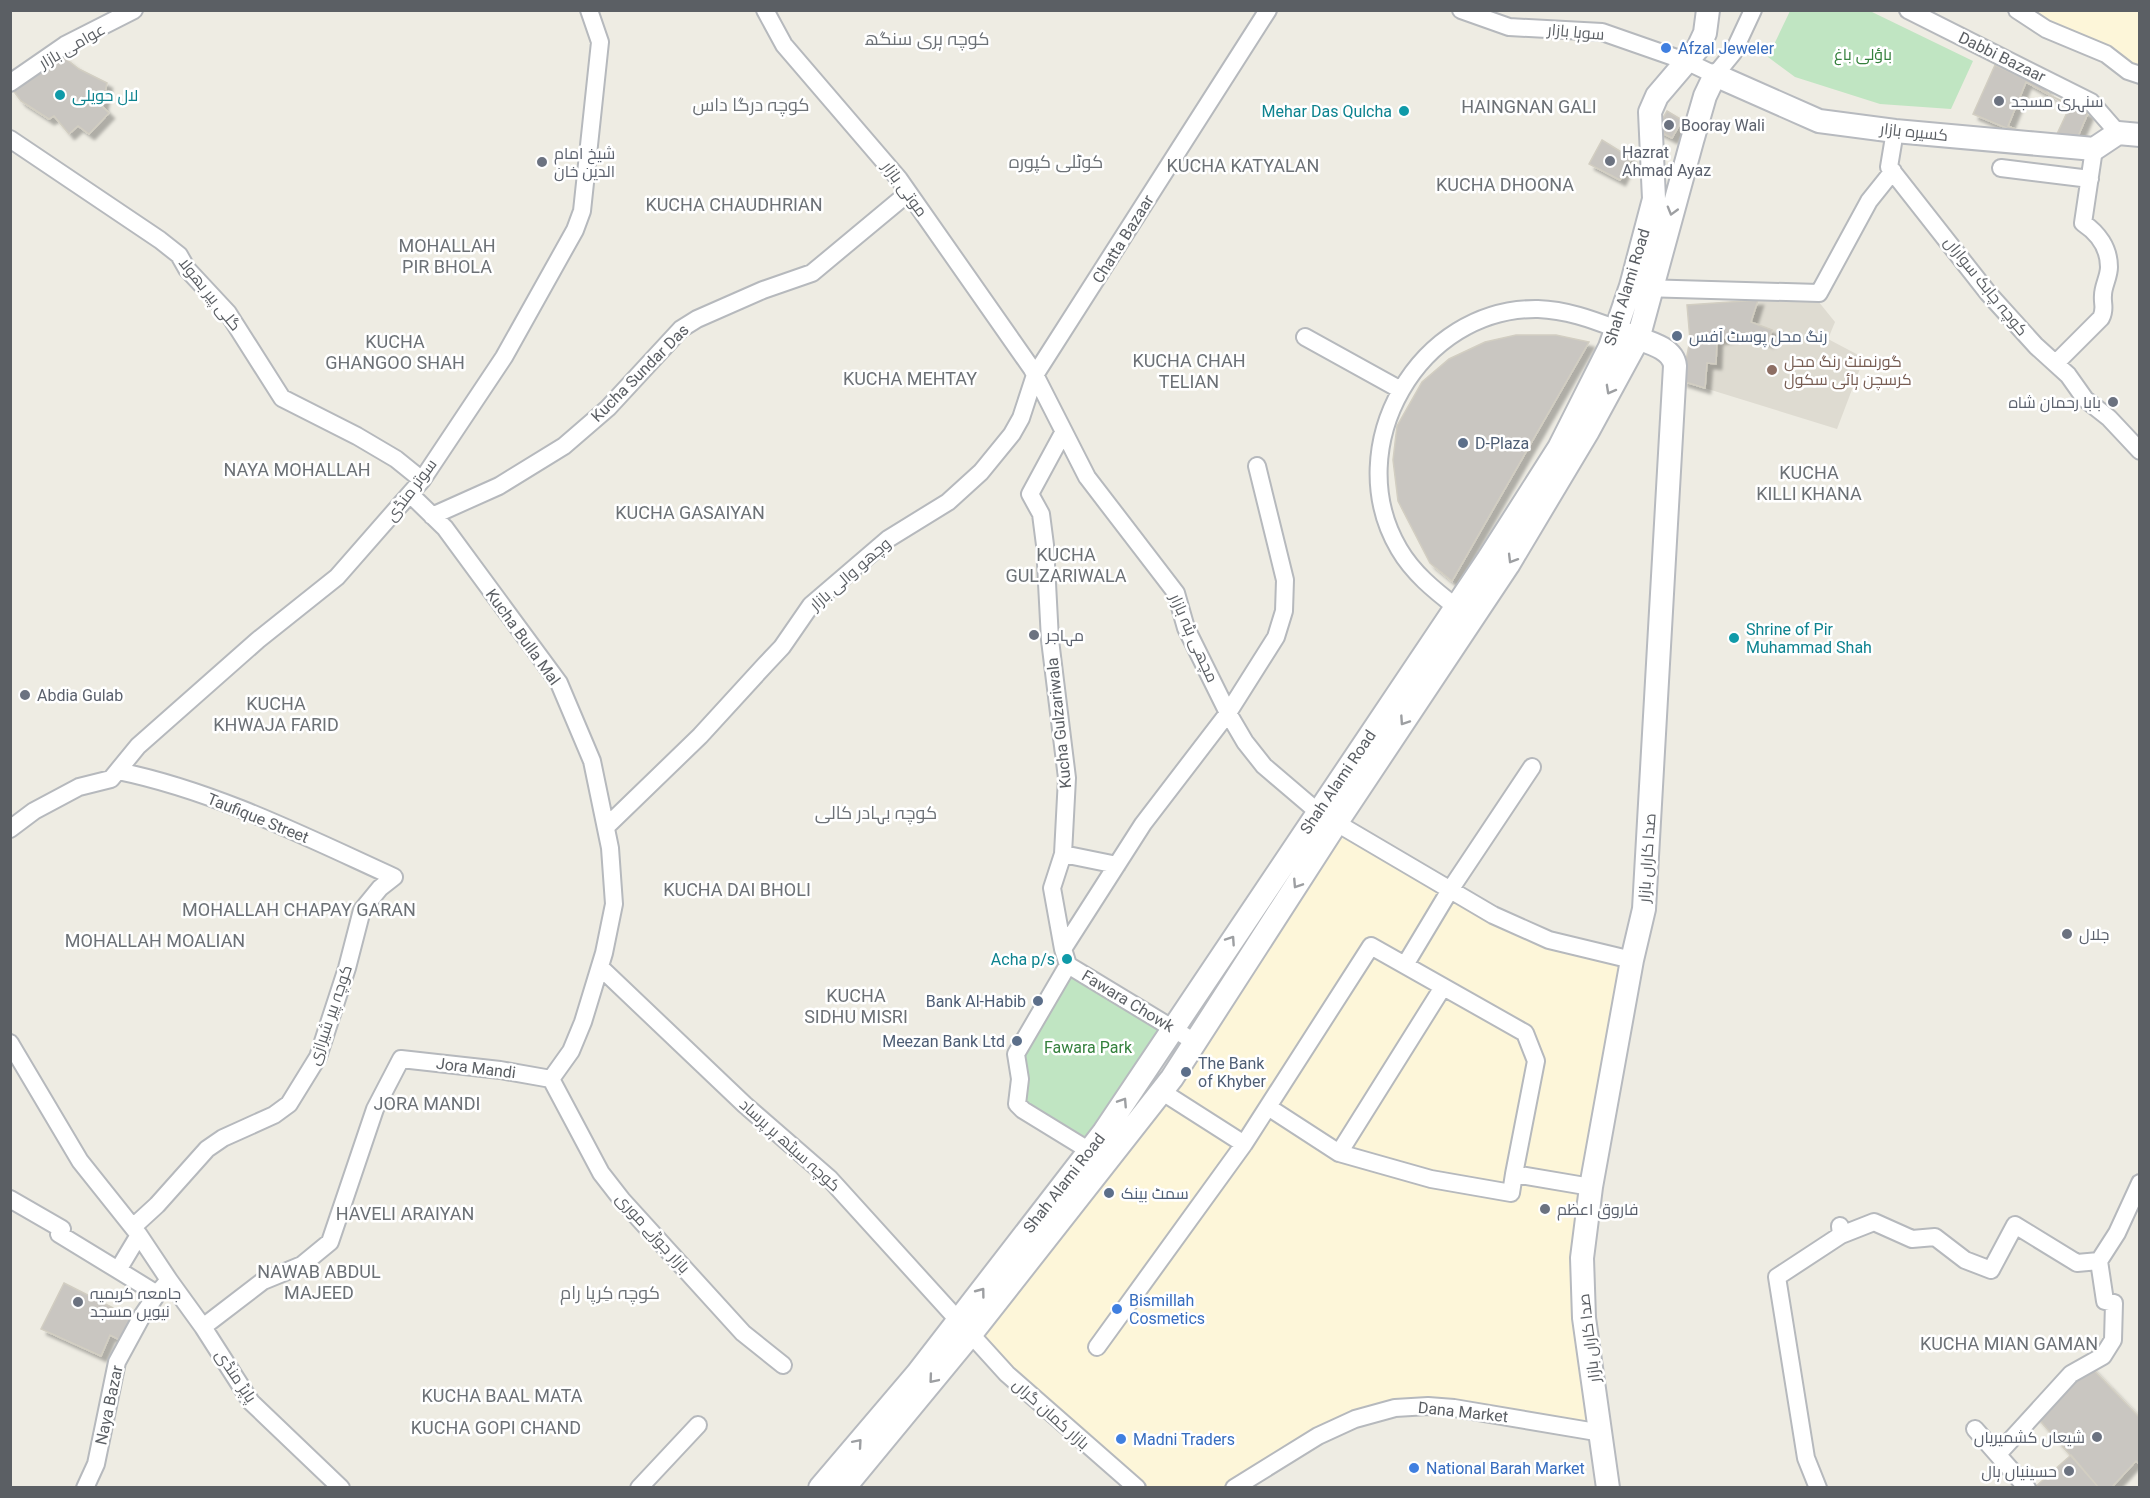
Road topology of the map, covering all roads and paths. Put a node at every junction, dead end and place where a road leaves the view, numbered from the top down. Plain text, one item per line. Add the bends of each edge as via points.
1 (134, 10) edge
2 (589, 10) edge
3 (765, 10) edge
4 (1268, 10) edge
5 (1461, 10) edge
6 (1708, 10) edge
7 (1753, 10) edge
8 (1908, 10) edge
9 (2017, 10) edge
10 (1688, 62) junction
11 (1715, 75) junction
12 (2139, 75) edge
13 (10, 83) edge
14 (1895, 131) junction
15 (2129, 134) edge
16 (10, 139) edge
17 (2094, 149) junction
18 (2001, 168) dead end
19 (1893, 171) junction
20 (2090, 179) junction
21 (907, 194) junction
22 (1641, 288) junction
23 (1617, 329) junction
24 (1305, 337) dead end
25 (1638, 339) junction
26 (2056, 363) junction
27 (1035, 375) junction
28 (1399, 389) junction
29 (1063, 433) junction
30 (2139, 451) edge
31 (1257, 466) dead end
32 (422, 480) junction
33 (411, 495) junction
34 (432, 516) junction
35 (1456, 607) junction
36 (1228, 713) junction
37 (1532, 767) dead end
38 (118, 771) junction
39 (1327, 817) junction
40 (607, 826) junction
41 (10, 829) edge
42 (1063, 854) junction
43 (1117, 865) junction
44 (394, 877) joint
45 (1450, 890) junction
46 (1065, 957) junction
47 (1632, 960) junction
48 (1405, 965) junction
49 (600, 967) junction
50 (1443, 987) junction
51 (1172, 1027) junction
52 (1195, 1042) junction
53 (10, 1044) edge
54 (551, 1079) junction
55 (1161, 1091) junction
56 (1268, 1107) junction
57 (1244, 1143) junction
58 (1339, 1153) junction
59 (1098, 1155) junction
60 (1514, 1174) junction
61 (2139, 1183) edge
62 (1591, 1187) junction
63 (10, 1199) edge
64 (136, 1231) junction
65 (2099, 1261) junction
66 (118, 1270) junction
67 (169, 1280) junction
68 (157, 1294) junction
69 (204, 1327) junction
70 (965, 1328) junction
71 (1097, 1347) dead end
72 (783, 1365) dead end
73 (698, 1425) dead end
74 (1975, 1429) dead end
75 (1602, 1433) junction
76 (1998, 1454) junction
77 (85, 1488) edge
78 (341, 1488) edge
79 (639, 1488) edge
80 (820, 1488) edge
81 (844, 1488) edge
82 (1137, 1488) edge
83 (1234, 1488) edge
84 (1608, 1488) edge
85 (1818, 1488) edge
86 (2027, 1488) edge

1 - 13 street, عوامی بازار via 65,45
2 - 32 street, سوتر منڈی via 600,42 582,211 504,357
3 - 21 street, موتی بازار via 784,45 879,153
4 - 27 street, Chatta Bazaar
5 - 10 street, سوہا بازار via 1509,27 1602,32
6 - 10 street, Shah Alami Road via 1706,33
7 - 11 street, Shah Alami Road via 1732,53
8 - 15 street, Dabbi Bazaar via 2091,102
9 - 12 street via 2046,29 2106,54
10 - 11 street, سوہا بازار
10 - 22 street, Shah Alami Road via 1657,96 1650,112 1654,199
11 - 14 street, کسیرہ بازار via 1819,121
11 -> 22 street, Shah Alami Road
14 - 17 street, کسیرہ بازار
14 - 19 street via 1889,167
15 - 17 street
16 - 32 street, گلی پیر بھولا via 178,255 228,313 282,398 357,436
17 - 20 street
18 - 20 street
19 - 22 street via 1869,201 1819,293
19 - 26 street, کوچہ چابک سواراں via 1989,293
20 - 26 street via 2083,223 2096,232 2105,247 2109,267 2102,297 2105,309 2101,318
21 - 27 street, موتی بازار
21 - 34 street, Kucha Sundar Das via 812,273 763,290 681,329 609,408 564,446 499,486
22 - 23 street, Shah Alami Road
22 - 25 street, Shah Alami Road
23 - 25 street, صدا کاراں بازار
23 - 28 street via 1578,314 1537,309 1496,315 1449,338 1425,356
23 - 35 street, Shah Alami Road via 1559,448
24 - 28 street
25 -> 39 street, Shah Alami Road via 1508,565
25 - 47 street, صدا کاراں بازار via 1663,349 1675,366 1644,909
26 - 30 street, کوچہ چابک سواراں via 2085,399
27 - 29 street, مچھی ہٹہ بازار
27 - 40 street, وچھو والی بازار via 1021,418 981,472 948,502 888,539 811,605 782,646 716,718
28 - 35 street via 1384,427 1378,468 1383,509 1398,548 1423,581
29 - 36 street, مچھی ہٹہ بازار via 1087,477 1176,593 1186,628
29 - 42 street, Kucha Gulzariwala via 1030,494 1041,514 1050,646 1067,778
31 - 36 street via 1285,580 1284,611 1276,637
32 - 33 street, سوتر منڈی
33 - 34 street, Kucha Bulla Mal
33 - 38 street, سوتر منڈی via 337,577 258,640 138,746
34 - 40 street, Kucha Bulla Mal via 445,528 559,683 592,761
35 - 39 street, Shah Alami Road
36 - 39 street, مچھی ہٹہ بازار via 1264,765
36 - 43 street via 1143,824
37 - 45 street
38 - 41 street, سوتر منڈی via 111,779 79,787 34,811
38 - 44 street, Taufique Street via 165,782 244,810
39 - 45 street, مچھی ہٹہ بازار
51 -> 39 street, Shah Alami Road
39 -> 52 street, Shah Alami Road
40 - 49 street, Kucha Bulla Mal via 614,904
42 - 43 street
42 - 46 street, Kucha Gulzariwala via 1052,888
43 - 46 street
44 - 64 street, کوچہ پیر شیرازی via 362,910 318,1057 289,1104 207,1149
45 - 47 street, مچھی ہٹہ بازار via 1549,940
45 - 48 street
46 - 51 street, Fawara Chowk
46 - 59 street, Fawara Chowk via 1016,1054 1020,1079 1017,1104
47 - 62 street, صدا کاراں بازار
48 - 50 street
48 - 56 street via 1371,946
49 - 54 street, Kucha Bulla Mal via 571,1051
49 - 70 street, کوچہ سیٹھ ہر پرساد via 745,1105 829,1178
50 - 58 street
50 - 60 street via 1525,1033 1536,1062
51 - 52 street, Fawara Chowk
59 -> 51 street, Shah Alami Road via 1104,1132
52 - 55 street, Shah Alami Road
53 - 64 street via 80,1161
54 - 69 street, Jora Mandi via 401,1059 375,1109 330,1242 302,1265 263,1281
54 - 72 street, بازار جوڑے موری via 601,1173 622,1200 743,1333
55 - 57 street
55 - 59 street, Shah Alami Road
56 - 57 street
56 - 58 street
57 - 71 street
58 - 60 street via 1431,1179 1511,1192
59 - 70 street, Shah Alami Road
60 - 62 street
61 - 65 street via 2117,1233
62 - 75 street, صدا کاراں بازار via 1582,1258 1584,1318
63 - 66 street via 62,1229 59,1234
64 - 66 street, کوچہ پیر شیرازی
64 - 67 street, پاپڑ منڈی
65 - 76 street via 2105,1301 2114,1303 2113,1340 2103,1356 2071,1374
65 - 85 street via 2077,1263 2015,1225 1991,1270 1965,1260 1935,1237 1912,1239 1874,1222 1841,1230 1777,1276 1806,1458
66 - 68 street
67 - 68 street, Naya Bazar
67 - 69 street, پاپڑ منڈی
68 - 77 street, Naya Bazar via 117,1362 96,1464
69 - 78 street, پاپڑ منڈی via 251,1402
80 -> 70 street, Shah Alami Road
70 -> 81 street, Shah Alami Road
70 - 82 street, بازار کمان گراں via 1007,1374
73 - 79 street
74 - 76 street
75 - 83 street, Dana Market via 1454,1408 1395,1408 1355,1419 1318,1436
75 - 84 street, صدا کاراں بازار
76 - 86 street

